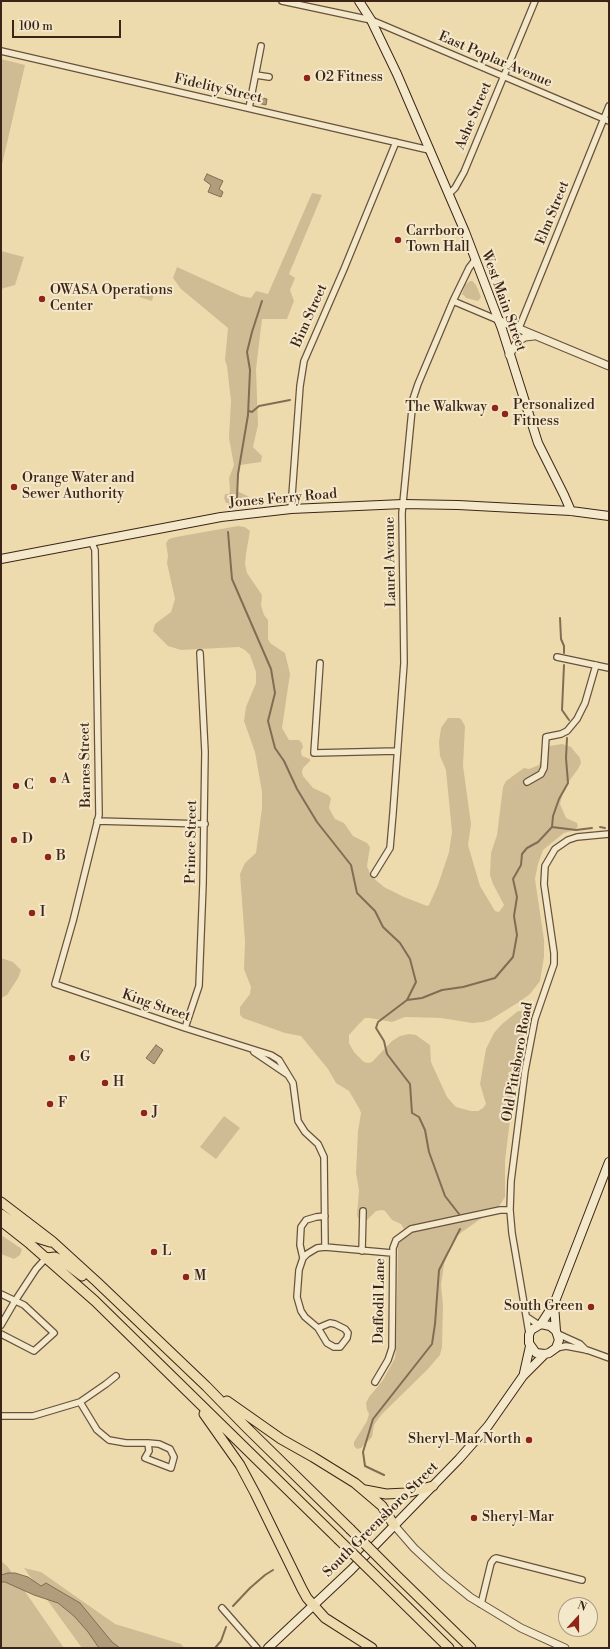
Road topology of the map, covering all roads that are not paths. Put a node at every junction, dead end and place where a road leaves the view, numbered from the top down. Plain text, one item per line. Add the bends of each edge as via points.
1 (282, 1) edge
2 (359, 1) edge
3 (535, 1) edge
4 (371, 20) junction
5 (261, 46) dead end
6 (1, 51) edge
7 (256, 75) junction
8 (504, 77) junction
9 (269, 78) dead end
10 (609, 106) edge
11 (249, 108) junction
12 (606, 120) edge
13 (396, 142) junction
14 (429, 150) junction
15 (449, 194) junction
16 (475, 260) junction
17 (453, 301) junction
18 (498, 320) junction
19 (519, 328) junction
20 (535, 335) junction
21 (509, 355) junction
22 (609, 366) edge
23 (403, 504) junction
24 (291, 509) junction
25 (570, 511) junction
26 (609, 516) edge
27 (92, 541) junction
28 (1, 559) edge
29 (200, 653) dead end
30 (557, 657) dead end
31 (320, 663) dead end
32 (596, 665) junction
33 (609, 668) edge
34 (397, 751) junction
35 (527, 782) dead end
36 (97, 821) junction
37 (205, 824) junction
38 (609, 834) edge
39 (374, 874) dead end
40 (55, 984) joint
41 (185, 1028) junction
42 (609, 1162) edge
43 (1, 1202) edge
44 (510, 1210) junction
45 (363, 1211) dead end
46 (1, 1214) edge
47 (325, 1216) junction
48 (1, 1221) edge
49 (52, 1242) junction
50 (325, 1247) junction
51 (362, 1251) junction
52 (392, 1253) junction
53 (46, 1258) junction
54 (303, 1258) junction
55 (1, 1294) edge
56 (116, 1300) junction
57 (15, 1301) junction
58 (554, 1304) junction
59 (527, 1317) junction
60 (540, 1324) junction
61 (1, 1325) edge
62 (318, 1328) junction
63 (557, 1333) junction
64 (1, 1334) edge
65 (529, 1335) junction
66 (530, 1346) junction
67 (556, 1348) junction
68 (587, 1350) junction
69 (545, 1354) junction
70 (609, 1358) edge
71 (116, 1376) dead end
72 (523, 1376) junction
73 (374, 1382) dead end
74 (206, 1386) junction
75 (185, 1389) junction
76 (80, 1402) junction
77 (1, 1416) edge
78 (148, 1443) junction
79 (433, 1486) junction
80 (364, 1490) junction
81 (394, 1525) junction
82 (582, 1580) dead end
83 (481, 1604) junction
84 (313, 1606) junction
85 (222, 1608) dead end
86 (257, 1648) edge
87 (268, 1648) edge
88 (372, 1648) edge
89 (449, 1648) edge
90 (471, 1648) edge
91 (565, 1648) edge

1 - 4 street, East Poplar Avenue
2 - 4 main road, West Main Street
3 - 8 street, Ashe Street
4 - 8 street, East Poplar Avenue
4 - 14 main road, West Main Street
5 - 7 street
6 - 11 street, Fidelity Street
7 - 9 street
7 - 11 street
8 - 12 street, East Poplar Avenue
8 - 15 street, Ashe Street via 464,172
10 - 12 street, Elm Street
11 - 13 street, Fidelity Street
12 - 19 street, Elm Street
13 - 14 street, Fidelity Street
13 - 24 street, Bim Street via 304,361
14 - 15 main road, West Main Street
15 - 16 main road, West Main Street
16 - 17 street, Laurel Avenue
16 - 18 main road, West Main Street
17 - 18 street
17 - 23 street, Laurel Avenue via 414,395
18 - 19 street
18 - 21 main road, West Main Street
19 - 20 street
20 - 21 street via 519,340
20 - 22 street
21 - 25 main road, West Main Street via 538,443
23 - 24 main road, Jones Ferry Road
23 - 25 main road, Jones Ferry Road
23 - 34 street, Laurel Avenue via 404,663
24 - 27 main road, Jones Ferry Road via 221,517
25 - 26 main road
27 - 28 main road, Jones Ferry Road
27 - 36 street, Barnes Street via 95,550 99,786
29 - 37 street, Prince Street via 205,752
30 - 32 street
31 - 34 street via 314,753
32 - 33 street
32 - 35 street via 585,703 577,719 567,731 546,738 544,768 541,774
34 - 39 street, Laurel Avenue via 390,848
36 - 37 street
36 - 40 street, Barnes Street
37 - 41 street, Prince Street via 199,986
38 - 44 street, Old Pittsboro Road via 568,840 555,849 545,866 544,884 554,964 535,1019 525,1071 511,1181
40 - 41 street, King Street
41 - 47 street, King Street via 250,1049 290,1076 298,1121 318,1144 324,1157
42 - 58 main road
43 - 49 highway
44 - 52 street, Daffodil Lane via 411,1229 396,1240
44 - 59 street, Old Pittsboro Road
45 - 51 street
46 - 49 highway via 34,1237
47 - 50 street
47 - 54 street via 306,1220 301,1227 300,1245
48 - 53 highway
49 - 56 highway
50 - 51 street
50 - 54 street via 317,1248
51 - 52 street
52 - 73 street, Daffodil Lane via 392,1348 388,1360
53 - 56 highway via 55,1257 61,1260
53 - 57 street
53 - 75 highway via 111,1316
54 - 62 street via 299,1270 298,1304 305,1317
55 - 57 street
56 - 74 highway
57 - 61 street
57 - 64 street via 24,1305 54,1333 34,1351
58 - 60 main road
58 - 63 main road
59 - 60 street
59 - 65 street, Old Pittsboro Road
60 - 63 main road via 550,1326
60 - 65 main road via 531,1330
62 - 62 street via 330,1323 340,1326 348,1333 344,1343 340,1347 334,1347 327,1343
63 - 67 main road
63 - 68 street
65 - 66 main road
66 - 69 main road via 536,1352
66 - 72 main road, South Greensboro Street
67 - 68 street via 566,1346
67 - 69 main road
68 - 70 street
69 - 72 main road, South Greensboro Street
71 - 76 street
72 - 79 main road, South Greensboro Street via 488,1426
74 - 80 highway via 267,1430
74 - 90 highway, bridge
75 - 84 highway via 240,1465
75 - 89 highway, bridge
76 - 77 street via 33,1416
76 - 78 street via 92,1423 104,1436 114,1442
78 - 78 street via 149,1451 145,1458 171,1468 174,1457 170,1449
79 - 80 highway via 406,1493 386,1494
79 - 81 main road, South Greensboro Street
80 - 81 highway via 382,1506
81 - 83 street via 414,1548
81 - 84 main road, South Greensboro Street
82 - 83 street via 496,1558 491,1563
83 - 91 street via 521,1628
84 - 87 main road, South Greensboro Street
84 - 88 highway via 330,1622
85 - 86 street

